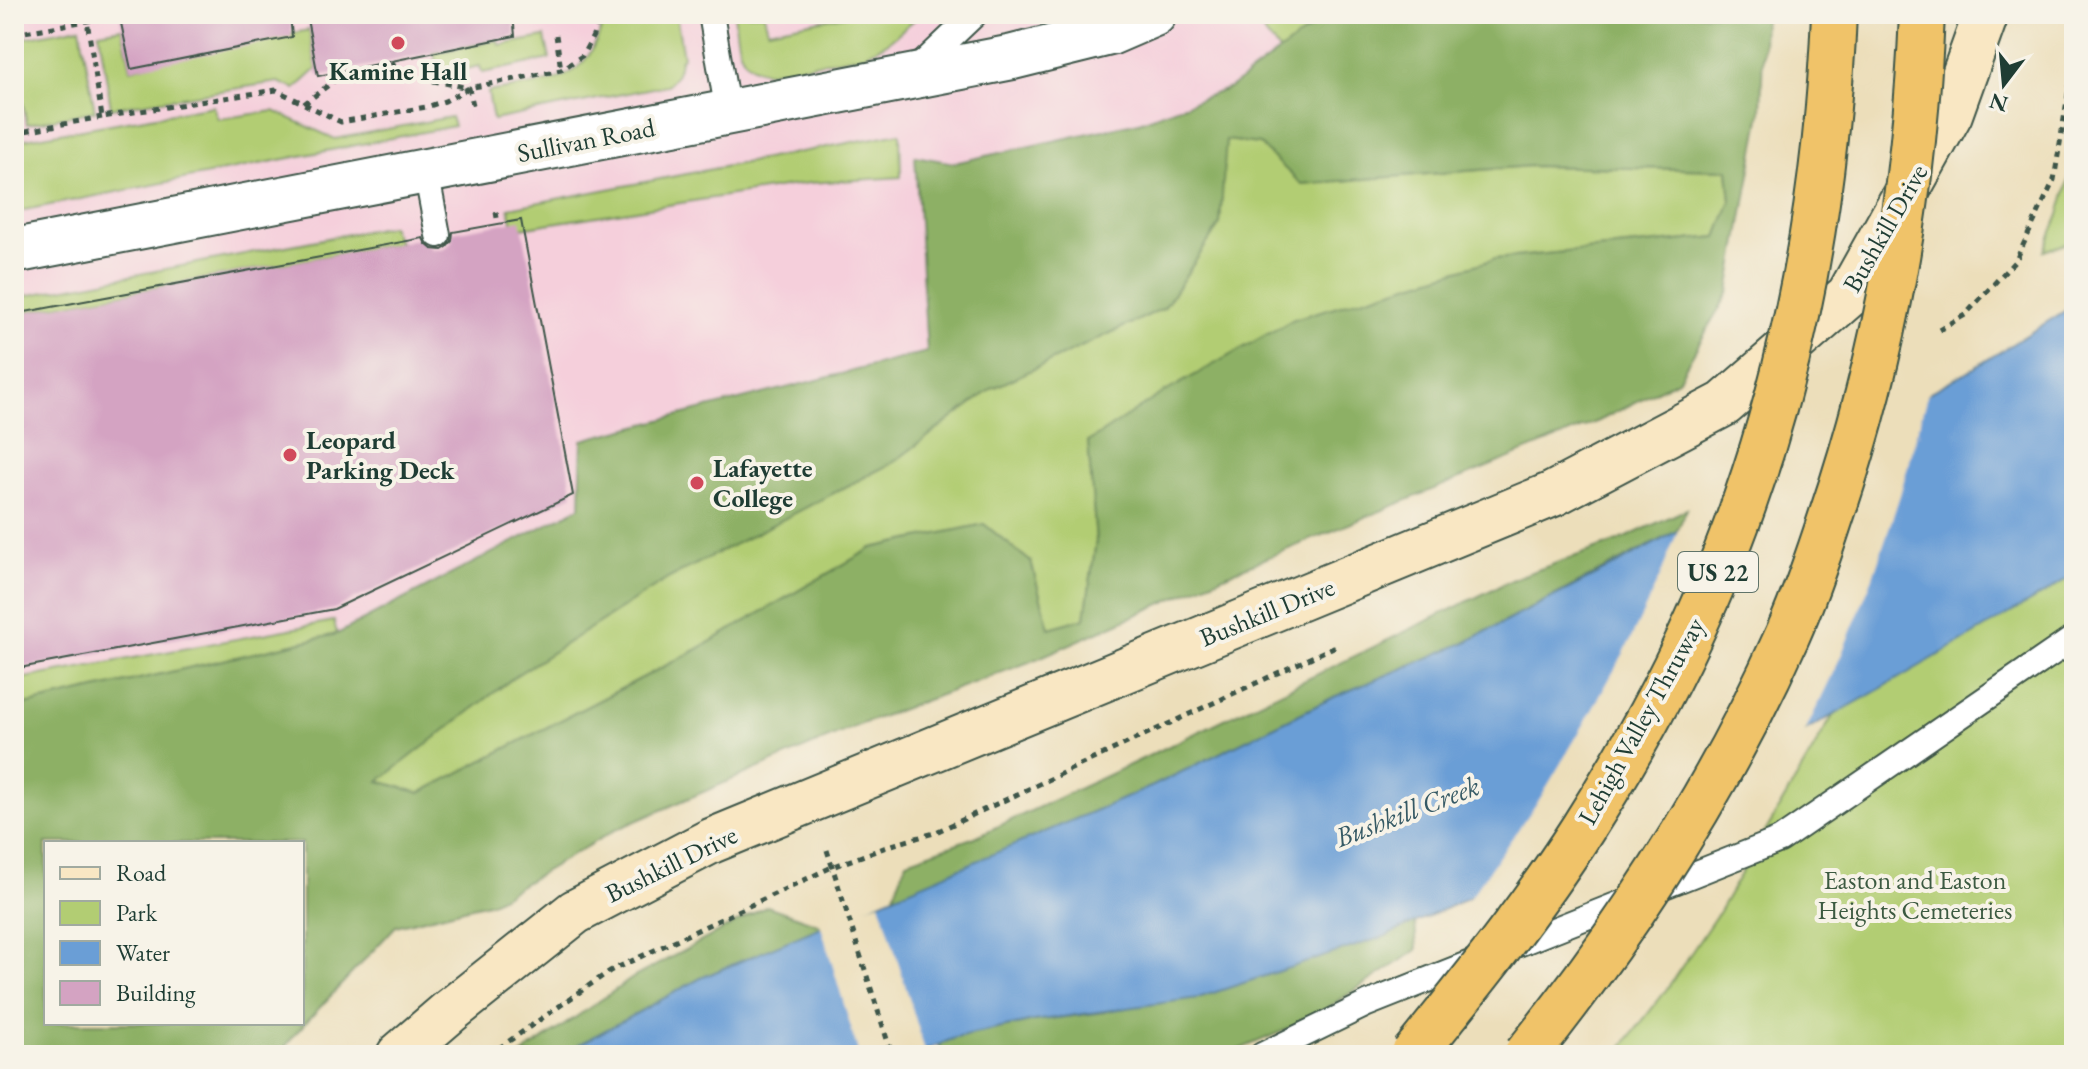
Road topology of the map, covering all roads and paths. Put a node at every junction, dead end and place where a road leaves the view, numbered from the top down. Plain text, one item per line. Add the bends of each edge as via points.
1 (599, 14) edge
2 (711, 14) edge
3 (975, 14) edge
4 (1154, 14) edge
5 (1834, 14) edge
6 (1922, 14) edge
7 (1986, 14) edge
8 (120, 15) edge
9 (86, 17) edge
10 (14, 34) edge
11 (556, 35) dead end
12 (392, 62) dead end
13 (348, 70) dead end
14 (561, 70) junction
15 (909, 78) junction
16 (469, 88) junction
17 (304, 104) junction
18 (728, 113) junction
19 (102, 117) junction
20 (14, 133) edge
21 (426, 171) junction
22 (438, 235) dead end
23 (14, 251) edge
24 (2074, 638) edge
25 (399, 1055) edge
26 (489, 1055) edge
27 (892, 1055) edge
28 (1262, 1055) edge
29 (1413, 1055) edge
30 (1526, 1055) edge

1 - 14 path via 582,56
2 - 18 lane
3 - 15 lane
4 - 15 street, Sullivan Road via 1110,33
5 - 29 highway, Lehigh Valley Thruway / US 22, bridge via 1823,152 1801,297 1761,452 1707,600 1671,675 1583,828
6 - 30 highway, bridge via 1903,231 1887,315 1845,478 1818,557 1788,635 1708,791 1606,952
7 - 25 street, Bushkill Drive via 1950,114 1849,295 1724,404 1553,494 711,841 575,912
8 - 9 path
9 - 10 path
9 - 19 path
11 - 14 path
12 - 16 path via 404,75
13 - 17 path
14 - 16 path
15 - 18 street, Sullivan Road
16 - 17 path via 426,107 341,122
17 - 19 path via 276,90
18 - 21 street, Sullivan Road
19 - 20 path
21 - 22 lane
21 - 23 street, Sullivan Road
24 - 28 lane via 1780,840 1367,1004
26 - 27 path via 610,971 832,867

